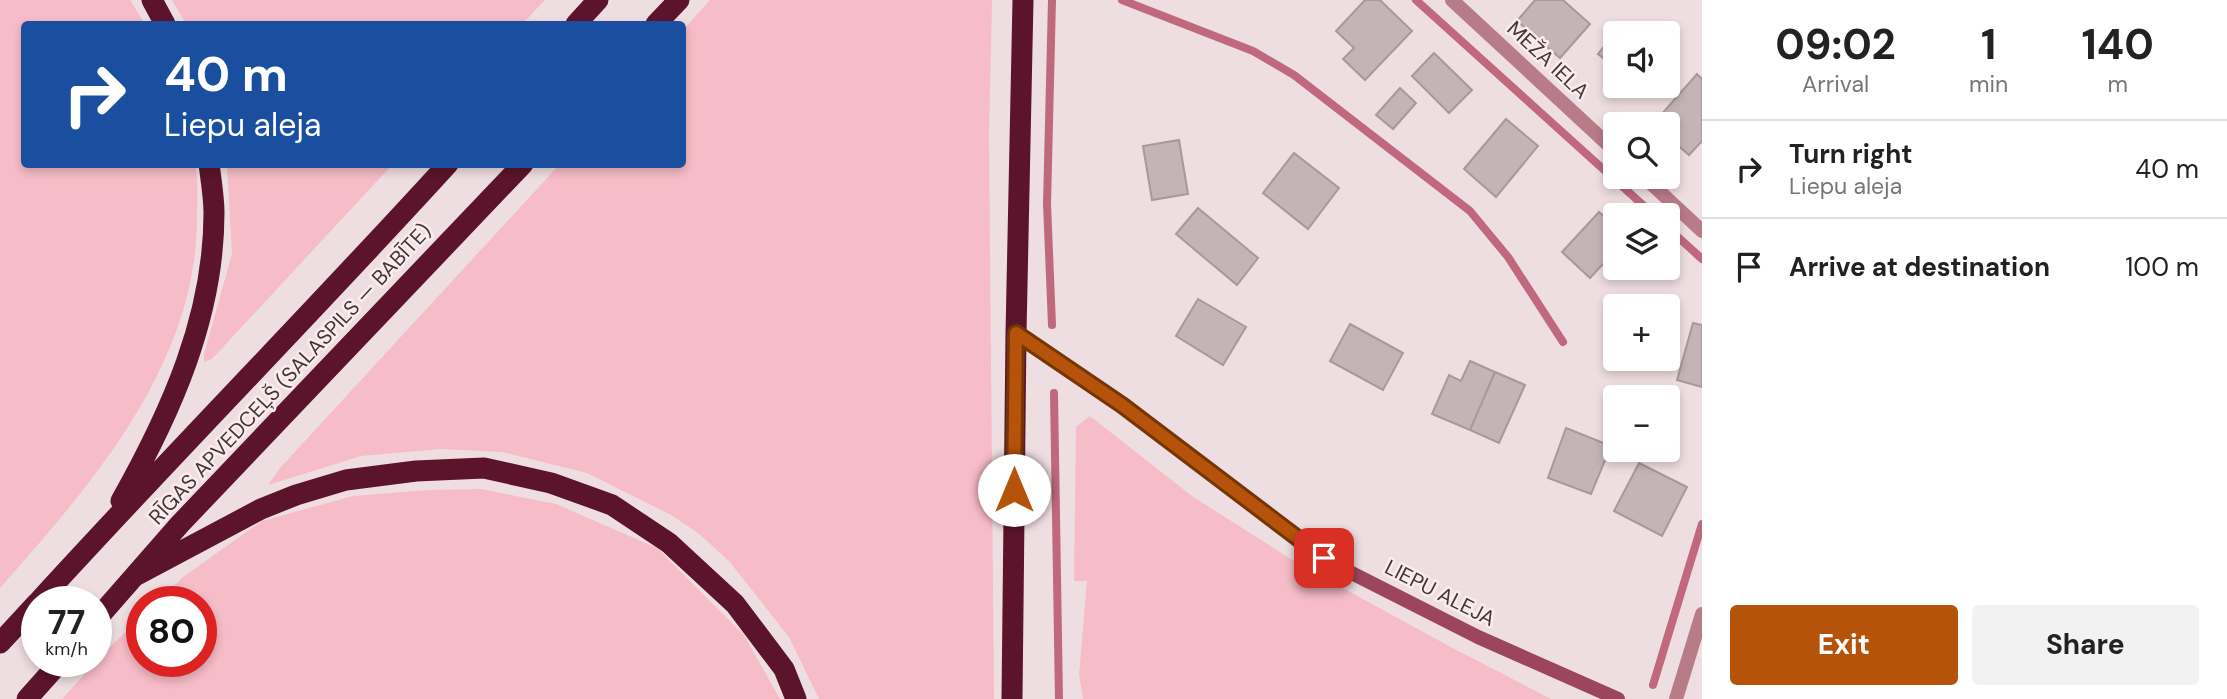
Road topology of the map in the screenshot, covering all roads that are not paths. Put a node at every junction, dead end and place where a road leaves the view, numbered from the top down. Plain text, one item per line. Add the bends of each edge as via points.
1 (152, 0) edge
2 (598, 0) edge
3 (679, 0) edge
4 (1023, 0) edge
5 (1452, 0) edge
6 (163, 21) edge
7 (579, 21) edge
8 (659, 21) edge
9 (1603, 140) edge
10 (209, 168) edge
11 (444, 168) edge
12 (519, 168) edge
13 (1657, 189) edge
14 (1702, 231) edge
15 (1016, 333) junction
16 (107, 527) junction
17 (135, 576) junction
18 (53, 586) edge
19 (112, 602) edge
20 (1702, 614) edge
21 (21, 620) edge
22 (0, 643) edge
23 (47, 677) edge
24 (27, 699) edge
25 (796, 699) edge
26 (1012, 699) edge
27 (1618, 699) edge
28 (1676, 699) edge

1 - 6 highway
2 - 7 highway
3 - 8 highway
4 - 15 highway
5 - 9 street, MEŽA IELA
10 - 16 highway via 214,212 211,258 198,328 183,375 148,452
11 - 16 highway, RĪGAS APVEDCEĻŠ (SALASPILS — BABĪTE)
12 - 17 highway, RĪGAS APVEDCEĻŠ (SALASPILS — BABĪTE)
13 - 14 street
15 - 26 highway
15 - 27 street, LIEPU ALEJA via 1122,405 1324,558 1478,637
16 - 18 highway, RĪGAS APVEDCEĻŠ (SALASPILS — BABĪTE)
17 - 19 highway, RĪGAS APVEDCEĻŠ (SALASPILS — BABĪTE)
17 - 25 highway via 296,495 346,480 484,468 551,483 612,505 669,543 735,604 783,670
20 - 28 street
21 - 22 highway, RĪGAS APVEDCEĻŠ (SALASPILS — BABĪTE)
23 - 24 highway

